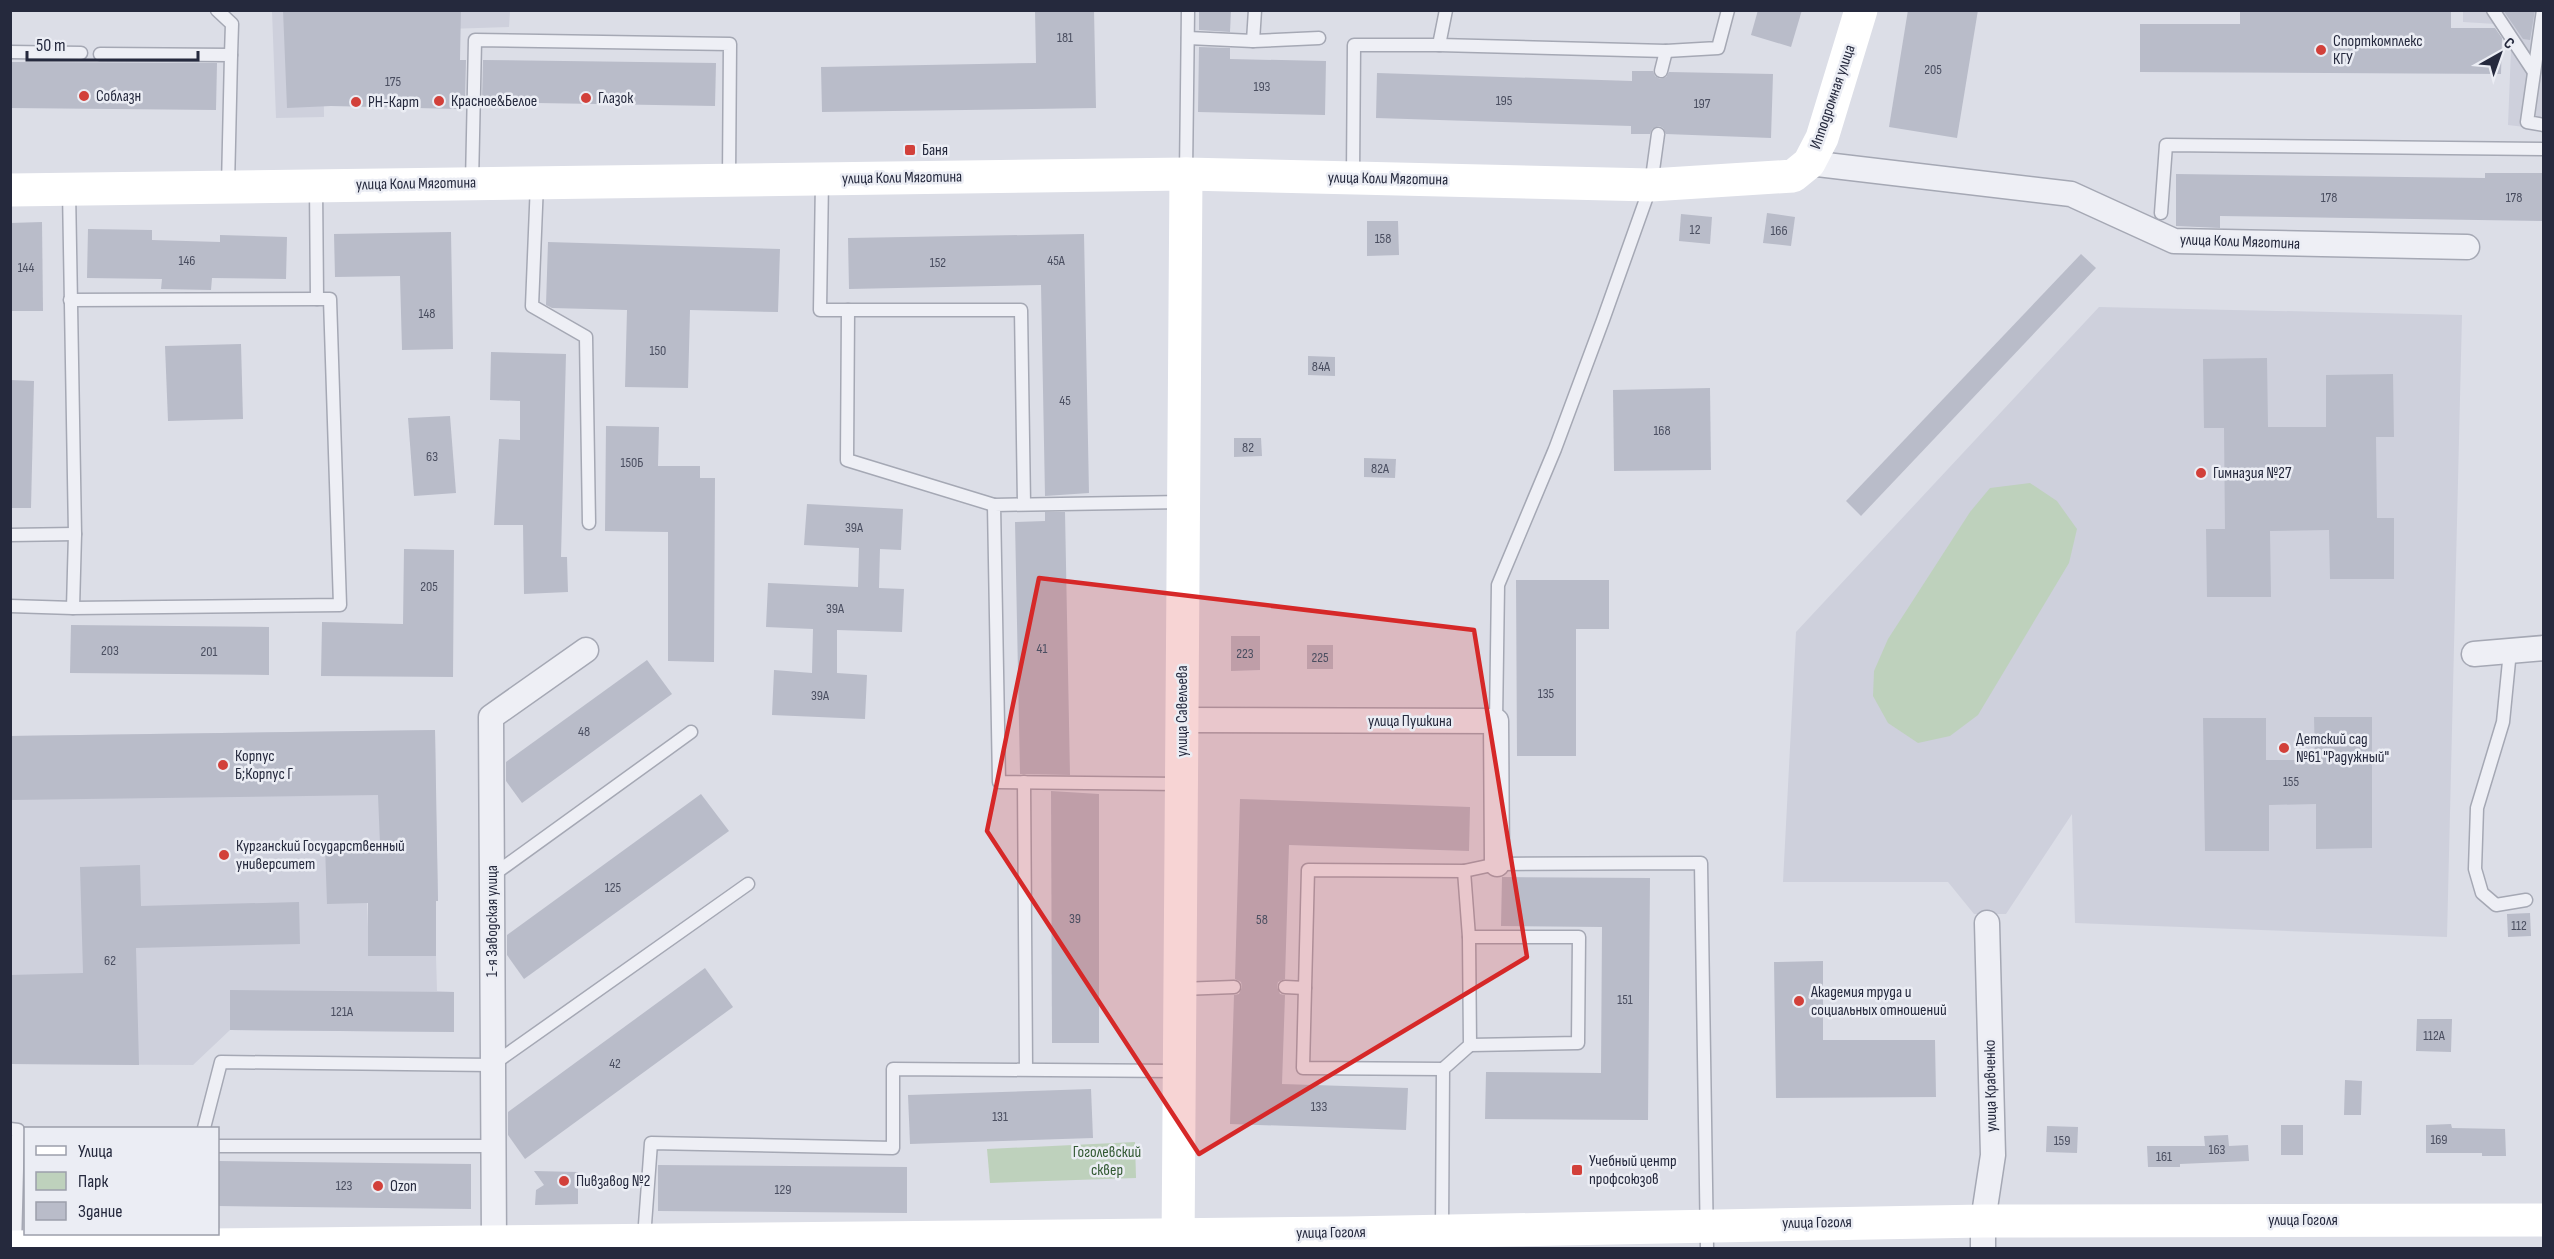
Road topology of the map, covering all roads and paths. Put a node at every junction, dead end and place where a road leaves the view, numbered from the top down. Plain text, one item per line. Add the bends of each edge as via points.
1 (217, 10) edge
2 (1188, 10) edge
3 (1255, 10) edge
4 (1446, 10) edge
5 (1728, 10) edge
6 (1861, 10) edge
7 (2493, 10) edge
8 (2543, 10) edge
9 (1188, 38) junction
10 (1319, 38) dead end
11 (1253, 41) junction
12 (1439, 45) junction
13 (1666, 51) junction
14 (10, 52) edge
15 (81, 53) dead end
16 (100, 54) dead end
17 (231, 55) junction
18 (1661, 71) dead end
19 (2534, 72) junction
20 (2544, 125) edge
21 (1658, 134) dead end
22 (2544, 149) edge
23 (1801, 170) junction
24 (1186, 174) junction
25 (1353, 178) junction
26 (822, 179) junction
27 (729, 180) junction
28 (537, 182) junction
29 (472, 183) junction
30 (316, 185) junction
31 (1651, 185) junction
32 (228, 186) junction
33 (10, 190) edge
34 (69, 190) junction
35 (2161, 213) dead end
36 (2467, 247) dead end
37 (317, 299) junction
38 (70, 300) junction
39 (848, 310) junction
40 (1184, 502) junction
41 (1024, 504) junction
42 (994, 505) junction
43 (589, 523) dead end
44 (75, 534) junction
45 (10, 535) edge
46 (10, 606) edge
47 (73, 608) junction
48 (2544, 648) edge
49 (586, 650) dead end
50 (2510, 651) junction
51 (2474, 654) dead end
52 (1182, 720) junction
53 (1496, 721) junction
54 (691, 732) dead end
55 (1024, 782) junction
56 (1182, 784) junction
57 (1497, 864) junction
58 (1464, 871) junction
59 (493, 875) junction
60 (748, 884) dead end
61 (2526, 900) dead end
62 (1987, 923) dead end
63 (1468, 937) junction
64 (1234, 987) dead end
65 (1285, 987) dead end
66 (1305, 988) junction
67 (1180, 989) junction
68 (1470, 1045) junction
69 (492, 1065) junction
70 (1026, 1069) junction
71 (1443, 1069) junction
72 (1179, 1071) junction
73 (204, 1127) edge
74 (10, 1130) edge
75 (219, 1146) edge
76 (492, 1146) junction
77 (2544, 1220) edge
78 (1442, 1231) junction
79 (1983, 1235) edge
80 (1707, 1237) edge
81 (1346, 1241) edge
82 (494, 1242) junction
83 (1110, 1242) edge
84 (1178, 1242) edge
85 (215, 1243) edge
86 (921, 1243) edge
87 (1007, 1243) edge
88 (644, 1245) edge
89 (13, 1247) edge

1 - 17 lane via 232,24
2 - 9 lane
3 - 11 lane
4 - 12 lane
5 - 13 lane via 1718,48
6 - 23 street, Ипподромная улица via 1822,138
7 - 19 lane
8 - 19 lane
9 - 11 lane
9 - 24 lane
10 - 11 lane
12 - 13 lane
12 - 25 lane via 1354,45
13 - 18 lane
14 - 15 lane
16 - 17 lane
17 - 32 lane
19 - 20 lane via 2527,122
21 - 31 lane
22 - 35 lane via 2166,145
23 - 31 street, улица Коли Мяготина
23 - 36 street, улица Коли Мяготина via 2071,194 2174,241
24 - 25 street, улица Коли Мяготина
24 - 26 street, улица Коли Мяготина
24 - 40 street, улица Савельева
25 - 31 street, улица Коли Мяготина
26 - 27 street, улица Коли Мяготина
26 - 39 lane via 820,310
27 - 28 street, улица Коли Мяготина
27 - 29 lane via 730,44 475,40
28 - 29 street, улица Коли Мяготина
28 - 43 lane via 532,306 586,337
29 - 30 street, улица Коли Мяготина
30 - 32 street, улица Коли Мяготина
30 - 37 lane
31 - 53 lane via 1555,450 1498,585
32 - 34 street, улица Коли Мяготина
33 - 34 street, улица Коли Мяготина
34 - 38 lane
37 - 38 lane
37 - 47 lane via 330,299 340,605
38 - 44 lane
39 - 41 lane via 1021,310
39 - 42 lane via 847,460
40 - 41 lane
40 - 52 street, улица Савельева
41 - 42 lane
42 - 55 lane via 999,782
44 - 45 lane
44 - 47 lane
46 - 47 lane
48 - 50 street
49 - 59 street, 1-я Заводская улица via 491,717
50 - 51 street
50 - 61 lane via 2503,722 2477,808 2475,869 2482,893 2496,905
52 - 53 street, улица Пушкина
52 - 56 street, улица Савельева
53 - 57 street
54 - 59 lane
55 - 56 lane
55 - 70 lane
56 - 67 street, улица Савельева
57 - 58 lane
57 - 80 lane via 1701,863
58 - 63 lane
58 - 66 lane via 1308,870
59 - 69 street, 1-я Заводская улица
60 - 69 lane
62 - 79 street, улица Кравченко via 1993,1155
63 - 68 lane
63 - 68 lane via 1579,937 1578,1043
64 - 67 lane
65 - 66 lane
66 - 71 lane via 1304,1068
67 - 72 street, улица Савельева
68 - 71 lane
69 - 73 lane via 221,1062
69 - 76 street, 1-я Заводская улица
70 - 72 lane
70 - 88 lane via 893,1069 892,1148 651,1143
71 - 78 lane
72 - 84 street, улица Савельева
74 - 89 lane via 18,1130
75 - 76 lane
76 - 82 street, 1-я Заводская улица
77 - 79 street, улица Гоголя
78 - 80 street, улица Гоголя
78 - 81 street, улица Гоголя
79 - 80 street, улица Гоголя
81 - 84 street, улица Гоголя
82 - 85 street, улица Гоголя
82 - 88 street, улица Гоголя
83 - 84 street, улица Гоголя
83 - 87 street, улица Гоголя
85 - 89 street, улица Гоголя
86 - 87 street, улица Гоголя
86 - 88 street, улица Гоголя

